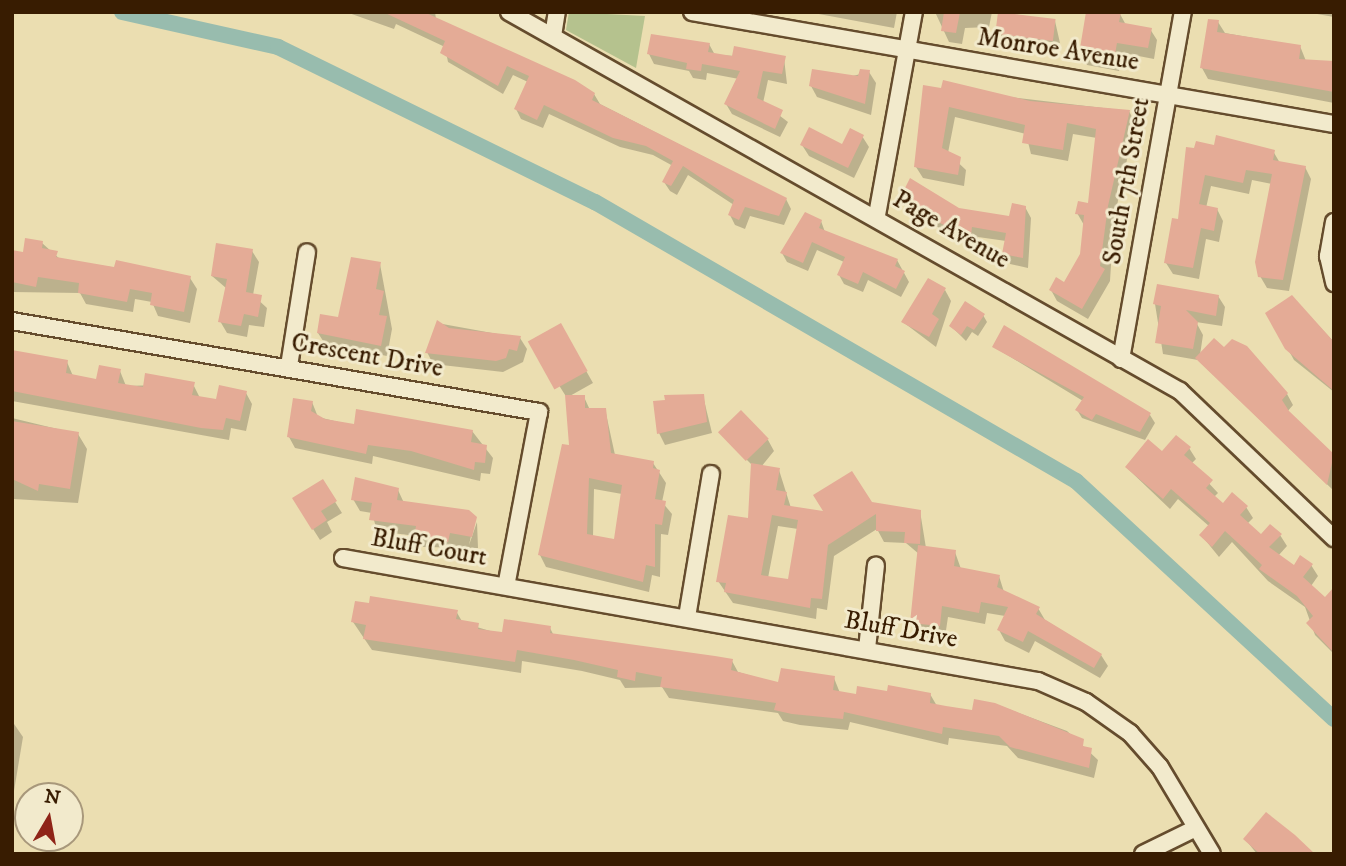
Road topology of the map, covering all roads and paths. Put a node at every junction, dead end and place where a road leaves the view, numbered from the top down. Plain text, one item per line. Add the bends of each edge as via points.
1 (509, 12) edge
2 (557, 12) edge
3 (692, 12) edge
4 (914, 12) edge
5 (1183, 12) edge
6 (553, 36) junction
7 (906, 51) junction
8 (1167, 93) junction
9 (1334, 124) edge
10 (877, 215) junction
11 (1334, 222) edge
12 (307, 252) dead end
13 (1334, 283) edge
14 (12, 321) edge
15 (1121, 359) junction
16 (289, 366) junction
17 (711, 474) dead end
18 (1334, 538) edge
19 (343, 558) dead end
20 (876, 565) dead end
21 (506, 586) junction
22 (687, 617) junction
23 (867, 649) junction
24 (1194, 829) junction
25 (1143, 854) edge
26 (1212, 854) edge

1 - 6 street, Page Avenue
2 - 6 street
3 - 7 street, Monroe Avenue
4 - 7 street
5 - 8 street, South 7th Street
6 - 10 street, Page Avenue
7 - 8 street, Monroe Avenue
7 - 10 street
8 - 9 street, Monroe Avenue
8 - 15 street, South 7th Street
10 - 15 street, Page Avenue
11 - 13 street via 1328,256
12 - 16 street
14 - 16 street, Crescent Drive
15 - 18 street, Page Avenue via 1180,391
16 - 21 street, Crescent Drive via 539,412
17 - 22 street
19 - 21 street, Bluff Court
20 - 23 street
21 - 22 street, Bluff Drive
22 - 23 street, Bluff Drive
23 - 24 street, Bluff Drive via 1038,681 1086,702 1151,755
24 - 25 street
24 - 26 street, Bluff Drive

